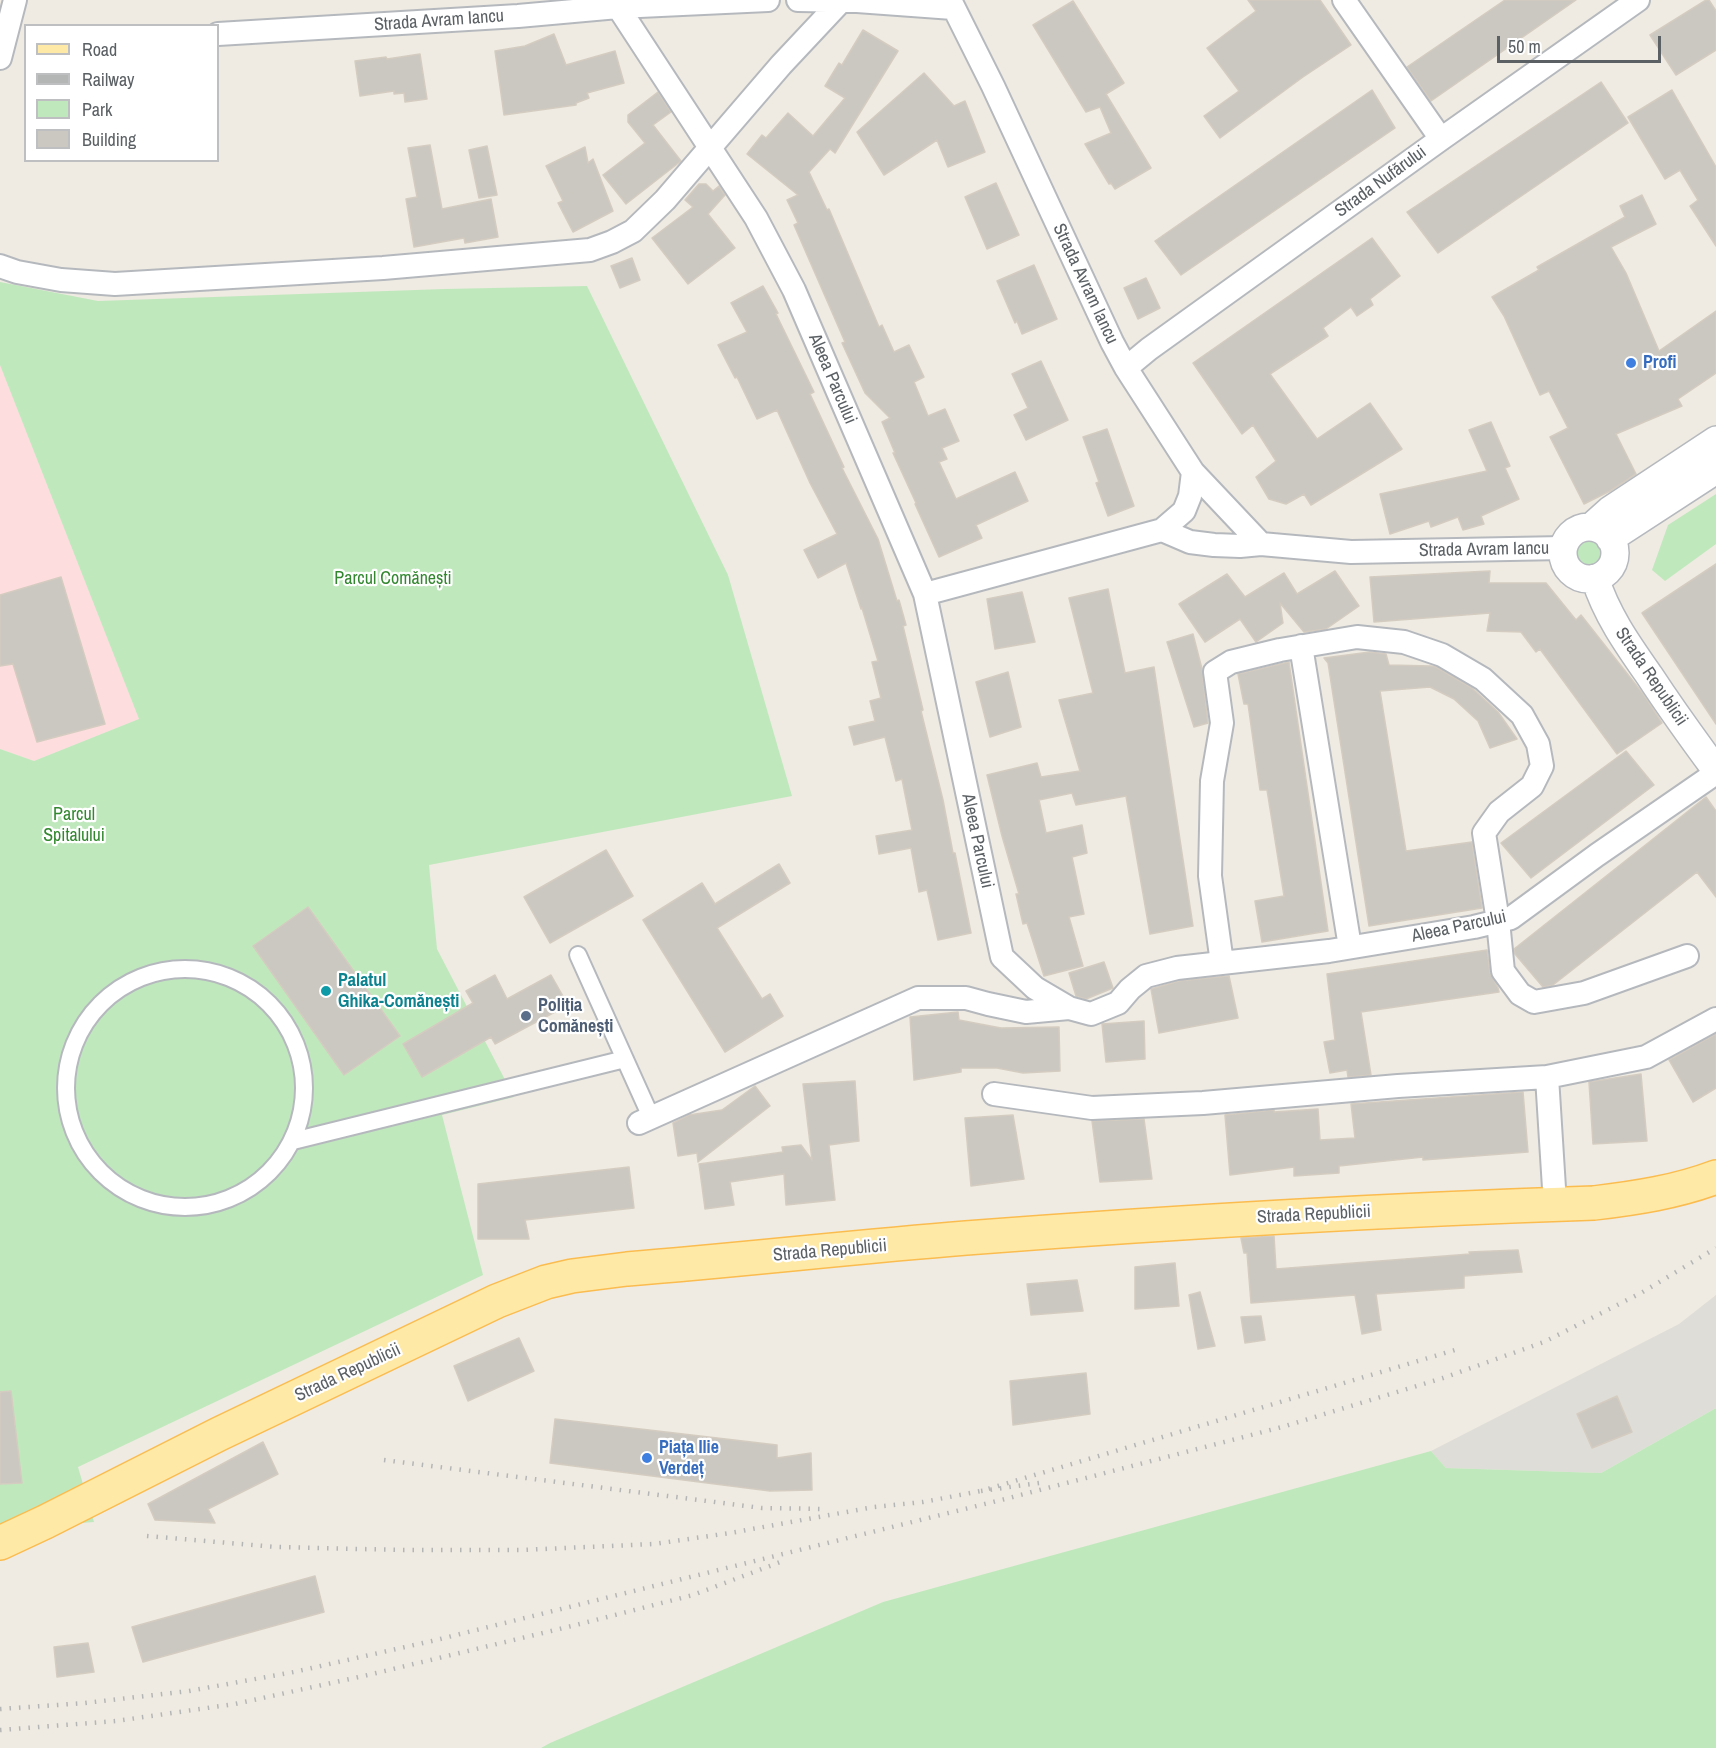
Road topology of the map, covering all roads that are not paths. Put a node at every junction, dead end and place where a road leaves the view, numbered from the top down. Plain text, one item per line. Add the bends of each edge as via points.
1 (15, 0) edge
2 (768, 0) edge
3 (798, 0) edge
4 (1344, 0) edge
5 (1638, 0) edge
6 (841, 1) edge
7 (951, 4) edge
8 (618, 8) junction
9 (11, 29) edge
10 (219, 34) edge
11 (0, 58) edge
12 (1441, 139) junction
13 (710, 150) junction
14 (0, 266) edge
15 (1126, 368) junction
16 (1716, 440) edge
17 (1716, 470) edge
18 (1193, 472) junction
19 (1162, 530) junction
20 (1601, 533) junction
21 (1262, 544) junction
22 (1563, 548) junction
23 (1595, 579) junction
24 (925, 594) junction
25 (1301, 646) junction
26 (1716, 771) edge
27 (1498, 921) junction
28 (1350, 947) junction
29 (578, 955) dead end
30 (1687, 956) dead end
31 (1222, 963) junction
32 (1069, 1008) junction
33 (1716, 1019) edge
34 (625, 1059) junction
35 (1547, 1077) junction
36 (994, 1094) dead end
37 (645, 1120) joint
38 (293, 1141) junction
39 (1716, 1177) edge
40 (1555, 1204) junction
41 (0, 1544) edge

1 - 9 street
2 - 8 street, Strada Avram Iancu
3 - 6 street
4 - 12 street
5 - 12 street, Strada Nufărului
6 - 7 street
6 - 13 street
7 - 15 street, Strada Avram Iancu
8 - 10 street, Strada Avram Iancu
8 - 13 street, Aleea Parcului
9 - 11 street
12 - 15 street, Strada Nufărului
13 - 14 street via 633,231 590,250 383,268 115,284 61,280
13 - 24 street, Aleea Parcului via 756,218 794,290
15 - 18 street, Strada Avram Iancu
16 - 20 street via 1610,510
17 - 20 street
18 - 19 street via 1184,511
18 - 21 street, Strada Avram Iancu
19 - 21 street, Strada Avram Iancu via 1190,542
19 - 24 street
20 - 22 street via 1583,527 1565,541
20 - 23 street via 1614,546 1614,561 1610,569
21 - 22 street, Strada Avram Iancu via 1351,552
22 - 23 street via 1565,566 1571,573
23 - 26 street, Strada Republicii via 1616,626
24 - 32 street, Aleea Parcului via 1002,957 1035,988
25 - 27 street via 1357,637 1404,642 1442,655 1483,680 1522,715 1538,744 1542,766 1532,786 1499,812 1484,833
25 - 28 street
25 - 31 street via 1231,662 1215,672 1222,723 1212,781 1210,876
26 - 27 street, Aleea Parcului via 1511,918
27 - 28 street, Aleea Parcului
27 - 30 street via 1503,971 1520,994 1534,1002 1584,993
28 - 31 street, Aleea Parcului
29 - 34 street
31 - 32 street, Aleea Parcului via 1146,976 1118,1003 1090,1014
32 - 37 street via 1026,1012 966,998 918,998
33 - 35 street via 1646,1057
34 - 37 street
34 - 38 street
35 - 36 street via 1092,1108
35 - 40 street
38 - 38 street via 269,1174 235,1198 195,1208 154,1205 117,1188 89,1161 70,1127 64,1089 70,1051 88,1016 116,990 151,973 190,968 228,976 261,995 286,1024 302,1060 304,1101
39 - 40 main road, Strada Republicii via 1639,1198
40 - 41 main road, Strada Republicii via 1287,1216 964,1238 572,1276 497,1301

